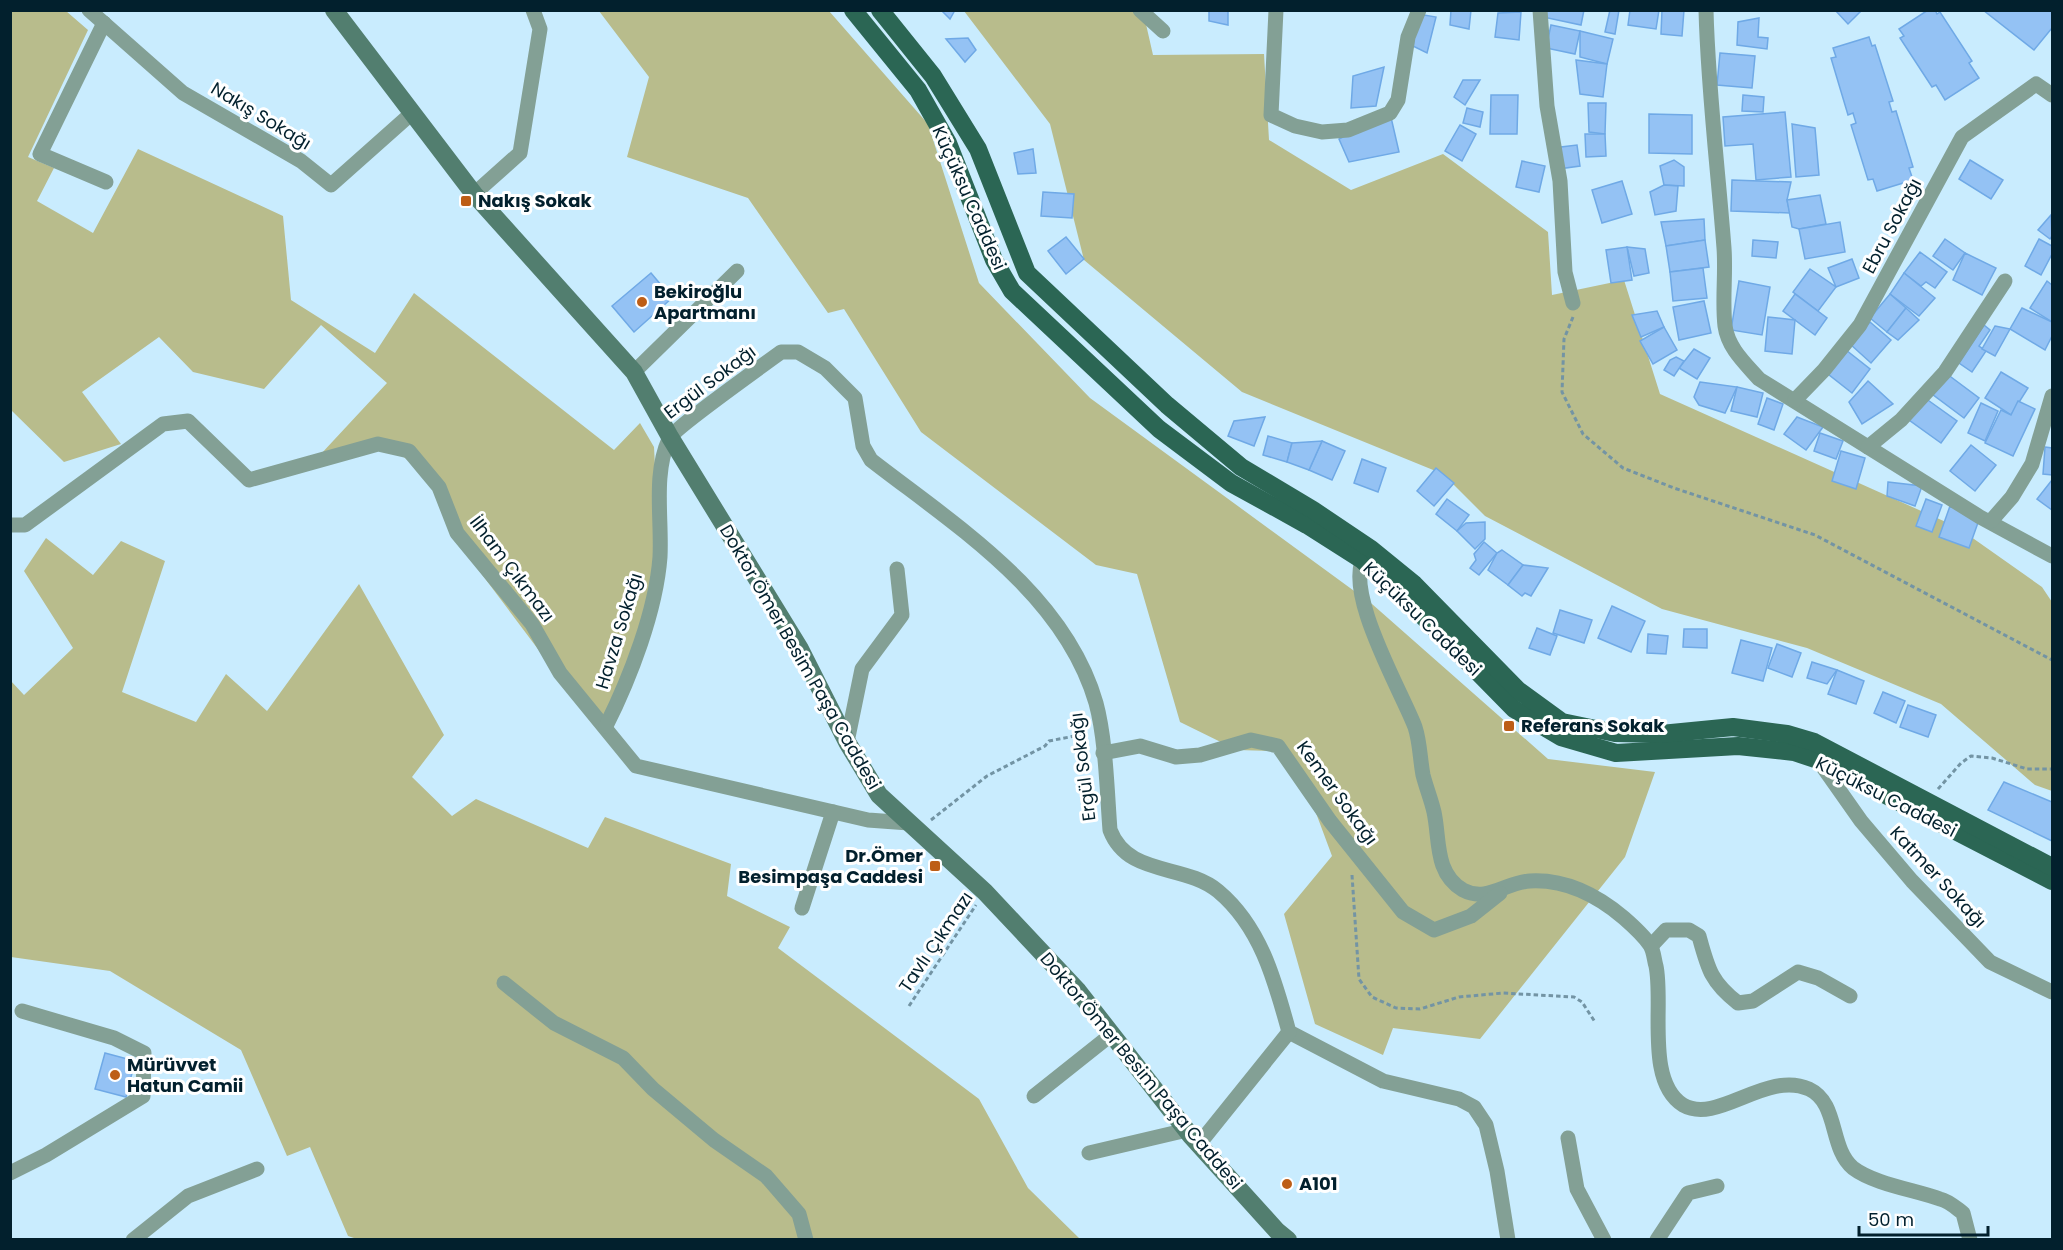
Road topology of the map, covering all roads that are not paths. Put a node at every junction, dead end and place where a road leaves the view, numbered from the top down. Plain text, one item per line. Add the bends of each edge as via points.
1 (89, 10) edge
2 (334, 10) edge
3 (533, 10) edge
4 (853, 10) edge
5 (880, 10) edge
6 (1140, 10) edge
7 (1276, 10) edge
8 (1419, 10) edge
9 (1540, 10) edge
10 (1706, 10) edge
11 (104, 23) junction
12 (1163, 31) dead end
13 (2052, 95) edge
14 (412, 112) junction
15 (106, 182) dead end
16 (474, 194) junction
17 (737, 271) dead end
18 (2005, 281) dead end
19 (1573, 303) road end
20 (634, 372) junction
21 (2052, 396) edge
22 (1795, 400) junction
23 (670, 437) junction
24 (1868, 447) junction
25 (1991, 522) junction
26 (10, 525) edge
27 (1366, 554) junction
28 (2052, 556) edge
29 (897, 569) dead end
30 (606, 726) junction
31 (847, 742) junction
32 (1103, 753) junction
33 (1818, 760) junction
34 (833, 812) junction
35 (914, 827) junction
36 (2052, 867) edge
37 (2052, 881) edge
38 (1504, 889) junction
39 (802, 908) dead end
40 (1652, 946) junction
41 (504, 983) dead end
42 (2052, 992) edge
43 (1851, 996) dead end
44 (22, 1011) dead end
45 (1289, 1032) junction
46 (1112, 1034) junction
47 (1035, 1096) dead end
48 (1193, 1137) junction
49 (1568, 1138) dead end
50 (1089, 1153) dead end
51 (258, 1169) dead end
52 (10, 1173) edge
53 (1717, 1186) dead end
54 (133, 1239) edge
55 (806, 1239) edge
56 (1288, 1239) edge
57 (1508, 1239) edge
58 (1604, 1239) edge
59 (1657, 1239) edge
60 (1970, 1239) edge

1 - 11 street, Nakış Sokağı
2 - 14 street, Doktor Ömer Besim Paşa Caddesi
3 - 16 street via 540,29 520,153
4 - 27 main road, Küçüksu Caddesi via 918,90 948,143 994,260 1012,291 1159,429 1231,483
5 - 27 main road, Küçüksu Caddesi via 933,76 978,149 1027,273 1167,405 1241,467 1314,510
6 - 12 street
7 - 8 street via 1271,115 1322,132 1347,130 1390,113 1398,100 1408,37
9 - 19 street via 1547,106 1560,181 1565,272
10 - 22 street via 1707,70 1726,267 1725,327 1733,349 1759,379
11 - 14 street, Nakış Sokağı via 183,93 301,161 331,185
11 - 15 street via 40,154
13 - 22 street, Ebru Sokağı via 2036,84 1962,137 1860,325
14 - 16 street, Doktor Ömer Besim Paşa Caddesi
16 - 20 street, Doktor Ömer Besim Paşa Caddesi
17 - 20 street
18 - 24 street via 1945,372 1901,420
20 - 23 street, Doktor Ömer Besim Paşa Caddesi
21 - 25 street via 2032,464
22 - 24 street
23 - 30 street, Havza Sokağı via 661,475 660,559 650,608 624,691
23 - 31 street, Doktor Ömer Besim Paşa Caddesi via 800,648
23 - 32 street, Ergül Sokağı via 781,352 798,352 825,368 855,398 863,446 871,460 968,533 1017,578 1057,625 1086,675 1097,706
24 - 25 street
25 - 28 street
26 - 30 street, İlham Çıkmazı via 25,525 163,424 188,421 249,480 378,444 409,451 439,488 457,533 532,624 560,673
27 - 33 main road, Küçüksu Caddesi via 1514,709 1561,737 1616,753 1738,746 1794,752
27 - 36 main road, Küçüksu Caddesi via 1414,584 1518,690 1562,722 1615,733 1733,728 1787,734 1844,757
27 - 38 street via 1361,600 1415,728 1439,856 1446,873 1462,889 1480,896
29 - 31 street via 902,615 862,669
30 - 34 street, İlham Çıkmazı via 636,766
31 - 35 street, Doktor Ömer Besim Paşa Caddesi via 879,795
32 - 38 street, Kemer Sokağı via 1140,746 1176,757 1200,755 1251,740 1278,746 1330,821 1403,912 1434,930 1471,916
32 - 45 street, Ergül Sokağı via 1110,830 1116,846 1134,860 1216,889 1244,916 1272,971
33 - 37 main road, Küçüksu Caddesi
33 - 42 street, Katmer Sokağı via 1861,821 1912,881 1990,962
34 - 35 street, İlham Çıkmazı
34 - 39 street
35 - 46 street, Doktor Ömer Besim Paşa Caddesi via 985,892 1078,990
38 - 40 street via 1528,881 1559,883 1596,896
40 - 43 street via 1666,930 1689,930 1698,936 1719,989 1738,1004 1753,1001 1798,972
40 - 60 street via 1659,981 1660,1062 1668,1091 1684,1106 1704,1109 1763,1088 1787,1085 1810,1090 1826,1106 1840,1149 1853,1168 1944,1200 1963,1213
41 - 55 street via 554,1023 623,1058 652,1089 766,1176 799,1214
44 - 52 street via 114,1038 144,1053 142,1096
45 - 48 street
45 - 57 street via 1383,1082 1459,1099 1474,1107 1486,1125
46 - 47 street
46 - 48 street, Doktor Ömer Besim Paşa Caddesi
48 - 50 street
48 - 56 street, Doktor Ömer Besim Paşa Caddesi
49 - 58 street via 1577,1189
51 - 54 street via 188,1196
53 - 59 street via 1688,1193

